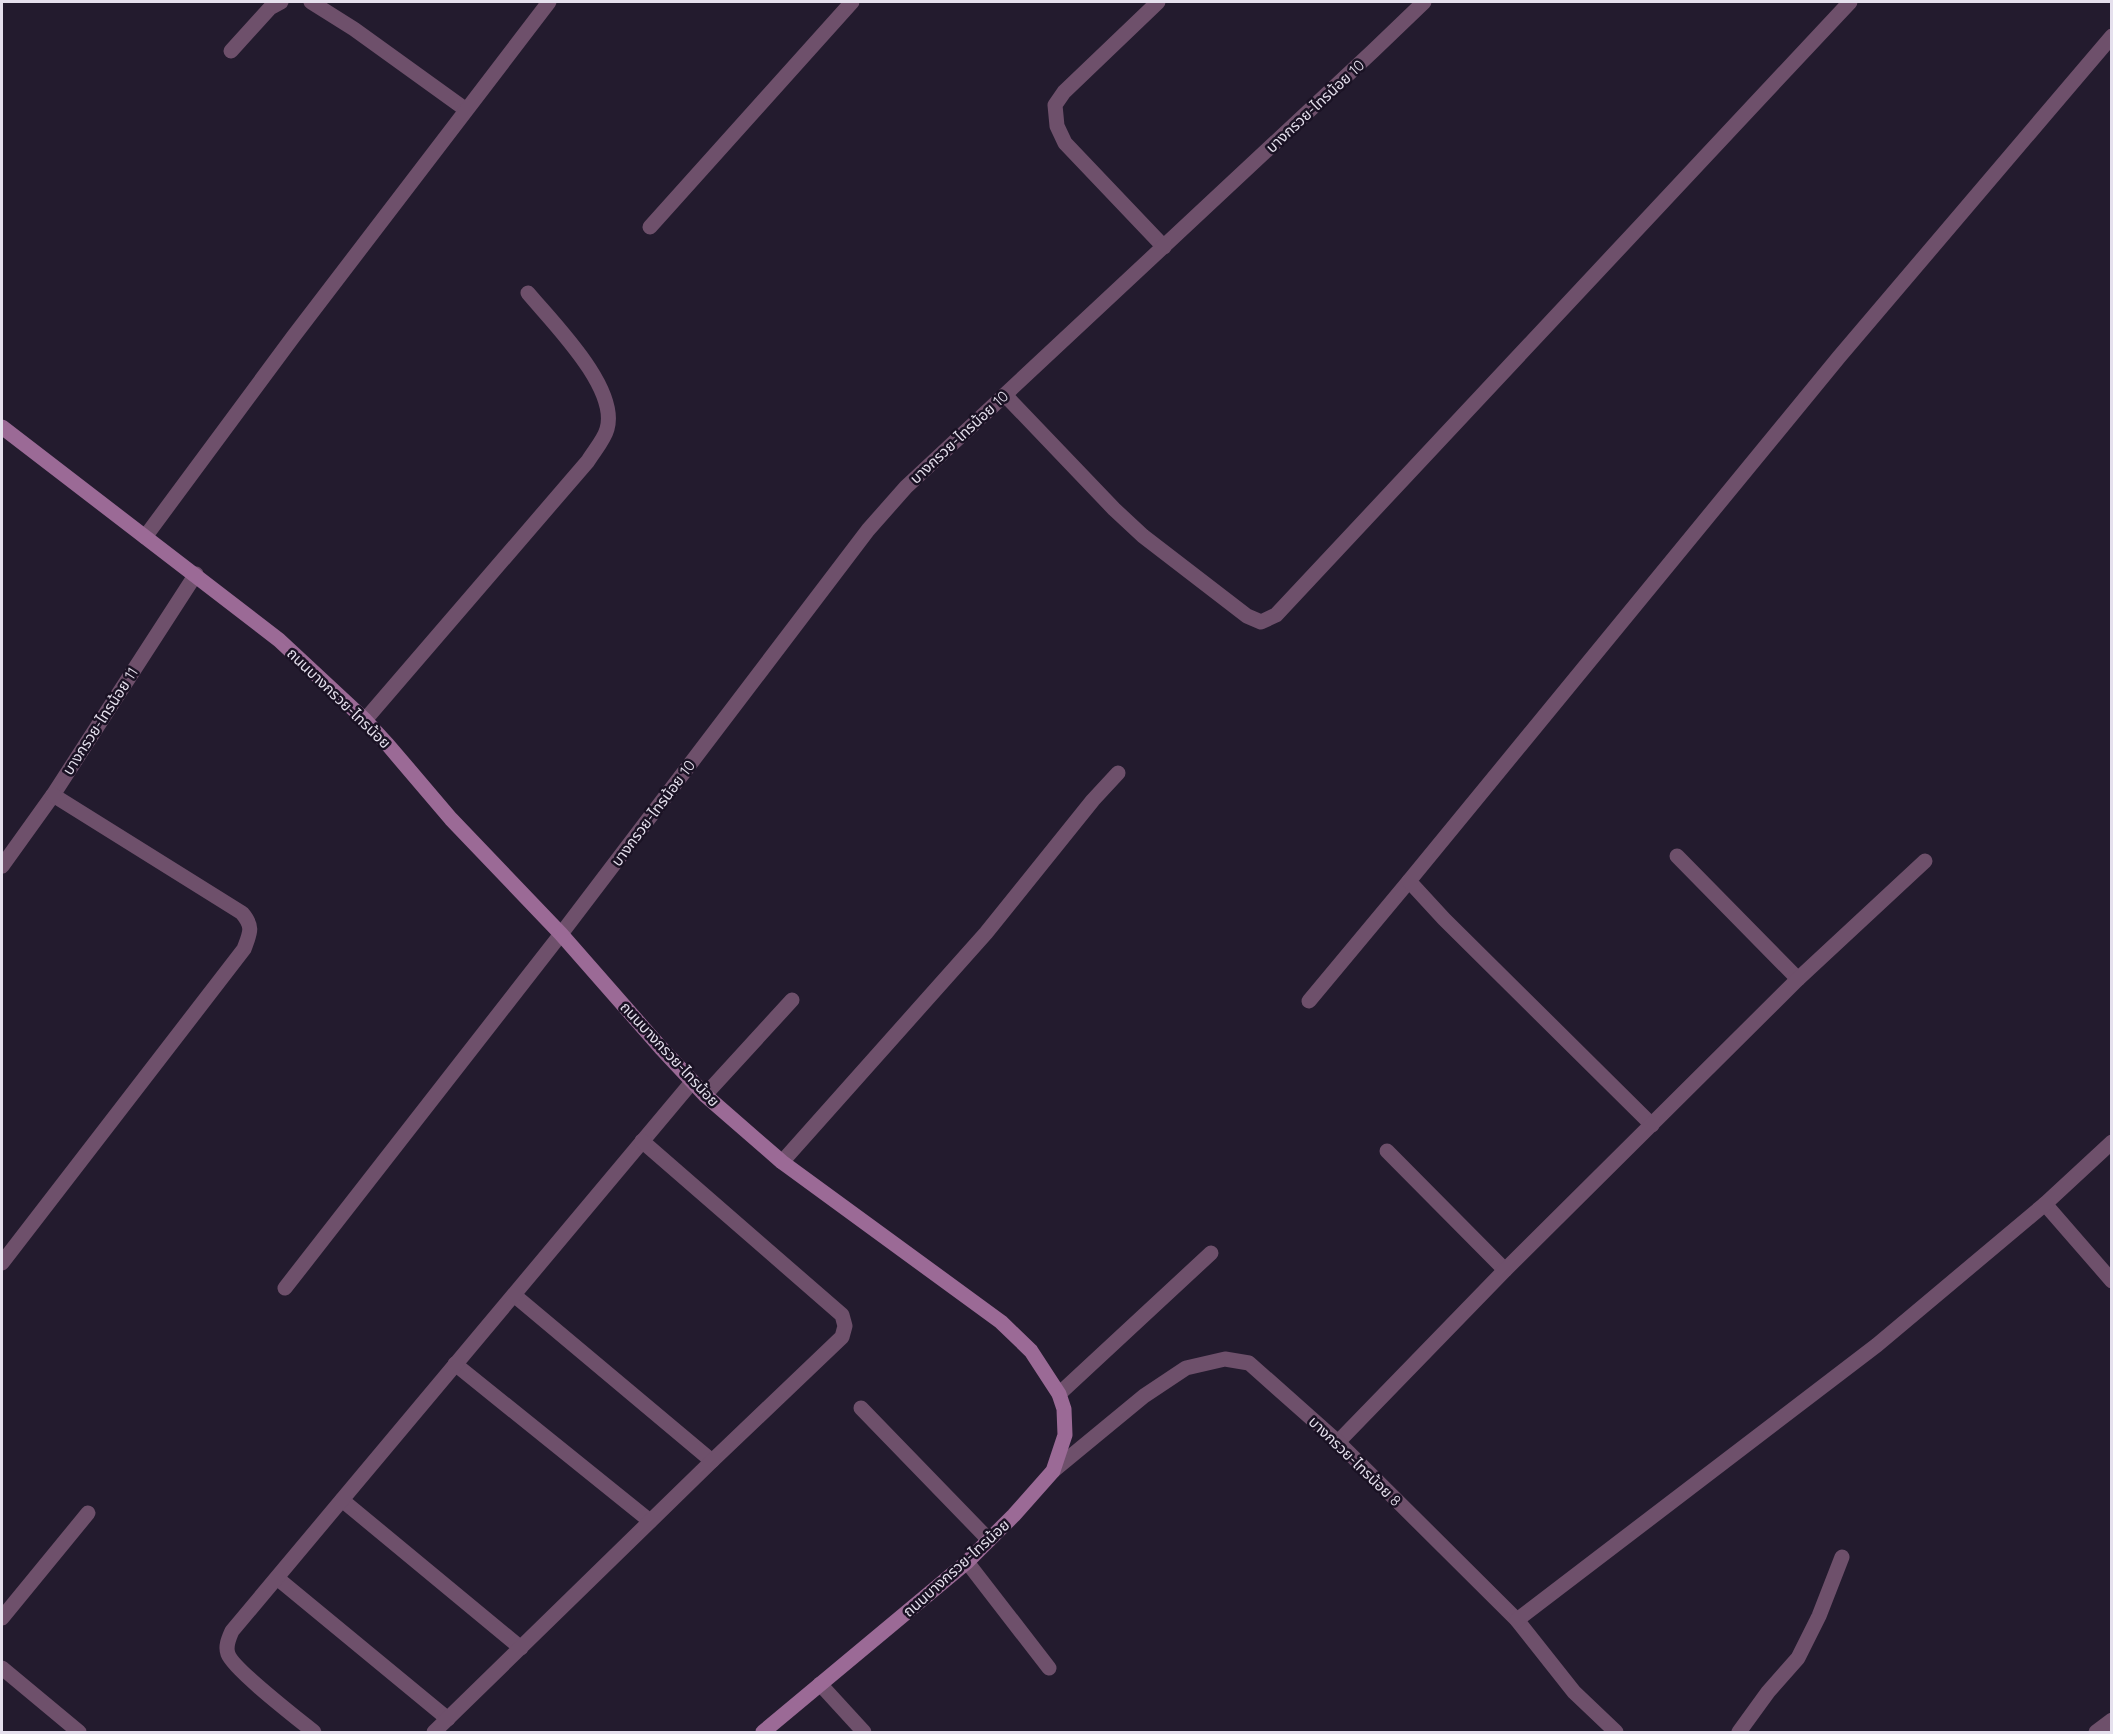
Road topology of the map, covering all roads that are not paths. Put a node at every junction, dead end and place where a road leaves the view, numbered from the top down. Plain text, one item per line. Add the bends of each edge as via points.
1 (281, 2) edge
2 (311, 2) edge
3 (549, 2) edge
4 (852, 2) edge
5 (1158, 2) edge
6 (1424, 2) edge
7 (1850, 2) edge
8 (2112, 36) edge
9 (231, 51) dead end
10 (465, 109) junction
11 (650, 227) dead end
12 (1164, 247) junction
13 (528, 293) dead end
14 (1005, 395) junction
15 (2, 427) edge
16 (145, 537) junction
17 (196, 574) junction
18 (365, 720) junction
19 (1118, 773) dead end
20 (53, 795) junction
21 (1677, 856) dead end
22 (1925, 861) dead end
23 (2, 866) edge
24 (1409, 881) junction
25 (561, 934) junction
26 (1798, 979) junction
27 (792, 1000) dead end
28 (1309, 1001) dead end
29 (692, 1082) junction
30 (705, 1095) junction
31 (1652, 1125) junction
32 (642, 1141) junction
33 (2112, 1142) edge
34 (1387, 1151) dead end
35 (782, 1162) junction
36 (2045, 1204) junction
37 (1211, 1253) dead end
38 (2, 1263) edge
39 (1504, 1270) junction
40 (2112, 1281) edge
41 (285, 1288) dead end
42 (514, 1295) junction
43 (455, 1364) junction
44 (1059, 1394) junction
45 (861, 1408) dead end
46 (1338, 1442) junction
47 (712, 1461) junction
48 (1053, 1471) junction
49 (342, 1500) junction
50 (88, 1514) dead end
51 (651, 1521) junction
52 (989, 1540) junction
53 (1842, 1557) dead end
54 (967, 1562) junction
55 (277, 1578) junction
56 (2, 1618) edge
57 (1517, 1620) junction
58 (521, 1648) junction
59 (2, 1668) edge
60 (1049, 1668) dead end
61 (820, 1684) junction
62 (448, 1719) junction
63 (2112, 1720) edge
64 (79, 1732) edge
65 (314, 1732) edge
66 (434, 1732) edge
67 (763, 1732) edge
68 (864, 1732) edge
69 (1616, 1732) edge
70 (1739, 1732) edge
71 (2096, 1732) edge

1 - 9 street via 270,8
2 - 10 street
3 - 10 street
4 - 11 street
5 - 12 street via 1055,105 1057,126 1065,143
6 - 12 street, บางกรวย-ไทรน้อย 10
7 - 14 street via 1276,615 1261,622 1247,616 1143,536
8 - 24 street via 1839,357
10 - 16 street
12 - 14 street, บางกรวย-ไทรน้อย 10
13 - 18 street via 597,379 609,412 607,430 588,461
14 - 25 street, บางกรวย-ไทรน้อย 10 via 906,487 868,530
15 - 16 main road, ถนนบางกรวย-ไทรน้อย
16 - 17 main road, ถนนบางกรวย-ไทรน้อย
17 - 18 main road, ถนนบางกรวย-ไทรน้อย via 279,640
17 - 20 street, บางกรวย-ไทรน้อย 11
18 - 25 main road, ถนนบางกรวย-ไทรน้อย via 451,819
19 - 35 street via 986,933
20 - 23 street, บางกรวย-ไทรน้อย 11
20 - 38 street via 243,913 250,922 250,933 244,949
21 - 26 street
22 - 26 street
24 - 28 street
24 - 31 street
25 - 29 main road, ถนนบางกรวย-ไทรน้อย
25 - 41 street, บางกรวย-ไทรน้อย 10
26 - 31 street
27 - 30 street
29 - 30 main road, ถนนบางกรวย-ไทรน้อย
29 - 32 street
30 - 35 main road, ถนนบางกรวย-ไทรน้อย
31 - 39 street
32 - 42 street
32 - 47 street via 842,1315 845,1326 842,1337
33 - 36 street
34 - 39 street
35 - 44 main road, ถนนบางกรวย-ไทรน้อย via 1001,1322 1031,1351
36 - 40 street
36 - 57 street via 1877,1345
37 - 44 street
39 - 46 street
42 - 43 street
42 - 47 street
43 - 49 street
43 - 51 street
44 - 48 main road, ถนนบางกรวย-ไทรน้อย via 1065,1435
45 - 52 street
46 - 48 street, บางกรวย-ไทรน้อย 8 via 1249,1362 1225,1359 1186,1368 1144,1396
46 - 57 street, บางกรวย-ไทรน้อย 8
47 - 51 street
48 - 52 main road, ถนนบางกรวย-ไทรน้อย
49 - 55 street
49 - 58 street
50 - 56 street
51 - 58 street
52 - 54 main road, ถนนบางกรวย-ไทรน้อย
53 - 70 street via 1798,1658
54 - 60 street
54 - 61 main road, ถนนบางกรวย-ไทรน้อย
55 - 62 street
55 - 65 street via 232,1631 228,1654
57 - 69 street, บางกรวย-ไทรน้อย 8 via 1574,1692
58 - 62 street
59 - 64 street
61 - 67 main road, ถนนบางกรวย-ไทรน้อย
61 - 68 street
62 - 66 street
63 - 71 street

